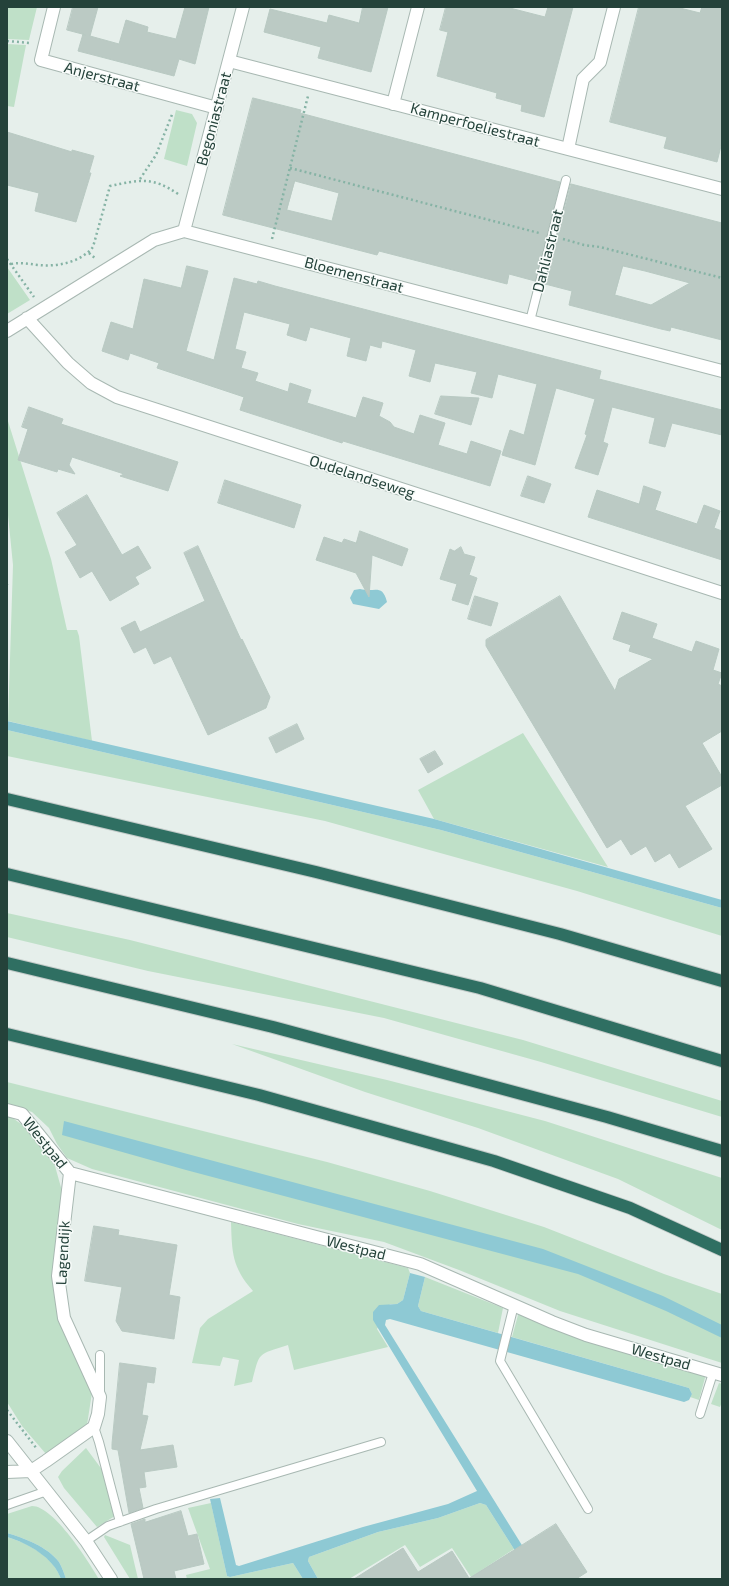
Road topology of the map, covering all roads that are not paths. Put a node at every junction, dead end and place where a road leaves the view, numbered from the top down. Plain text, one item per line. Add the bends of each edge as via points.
1 (54, 7) edge
2 (243, 7) edge
3 (418, 7) edge
4 (614, 7) edge
5 (229, 62) junction
6 (393, 104) junction
7 (217, 108) junction
8 (568, 149) junction
9 (566, 180) dead end
10 (722, 189) edge
11 (184, 231) junction
12 (27, 318) junction
13 (530, 321) junction
14 (7, 331) edge
15 (722, 371) edge
16 (722, 593) edge
17 (7, 800) edge
18 (7, 874) edge
19 (7, 963) edge
20 (722, 981) edge
21 (7, 1034) edge
22 (722, 1061) edge
23 (7, 1110) edge
24 (722, 1150) edge
25 (70, 1173) junction
26 (722, 1250) edge
27 (514, 1305) junction
28 (100, 1355) dead end
29 (718, 1374) edge
30 (100, 1397) junction
31 (700, 1414) dead end
32 (94, 1427) junction
33 (7, 1442) edge
34 (381, 1442) dead end
35 (30, 1471) junction
36 (7, 1472) edge
37 (47, 1491) junction
38 (7, 1505) edge
39 (588, 1509) dead end
40 (120, 1522) junction
41 (86, 1541) junction
42 (111, 1579) edge

1 - 7 street, Anjerstraat via 41,60
2 - 5 street, Begoniastraat
3 - 6 street
4 - 8 street via 600,62 583,79
5 - 6 street, Kamperfoeliestraat
5 - 7 street, Begoniastraat
6 - 8 street, Kamperfoeliestraat
7 - 11 street, Begoniastraat
8 - 10 street, Kamperfoeliestraat
9 - 13 lane, Dahliastraat
11 - 12 street via 154,240
11 - 13 street, Bloemenstraat
12 - 14 street
12 - 16 street, Oudelandseweg via 68,363 91,382 117,397
13 - 15 street, Bloemenstraat
17 - 20 highway via 316,872 545,930
18 - 22 highway via 480,988
19 - 24 highway via 273,1027 599,1114
21 - 26 highway via 259,1095 494,1161 630,1208
23 - 25 street, Westpad via 22,1114
25 - 27 street, Westpad via 420,1264
25 - 30 street, Lagendijk via 58,1276 64,1318
27 - 29 street, Westpad via 586,1335
27 - 39 lane via 500,1361
28 - 30 lane
29 - 31 lane
30 - 32 street
32 - 35 street
32 - 40 lane
33 - 35 street
34 - 40 lane
35 - 36 street
35 - 37 street
37 - 38 lane
37 - 41 street
40 - 41 lane via 108,1526
41 - 42 street

